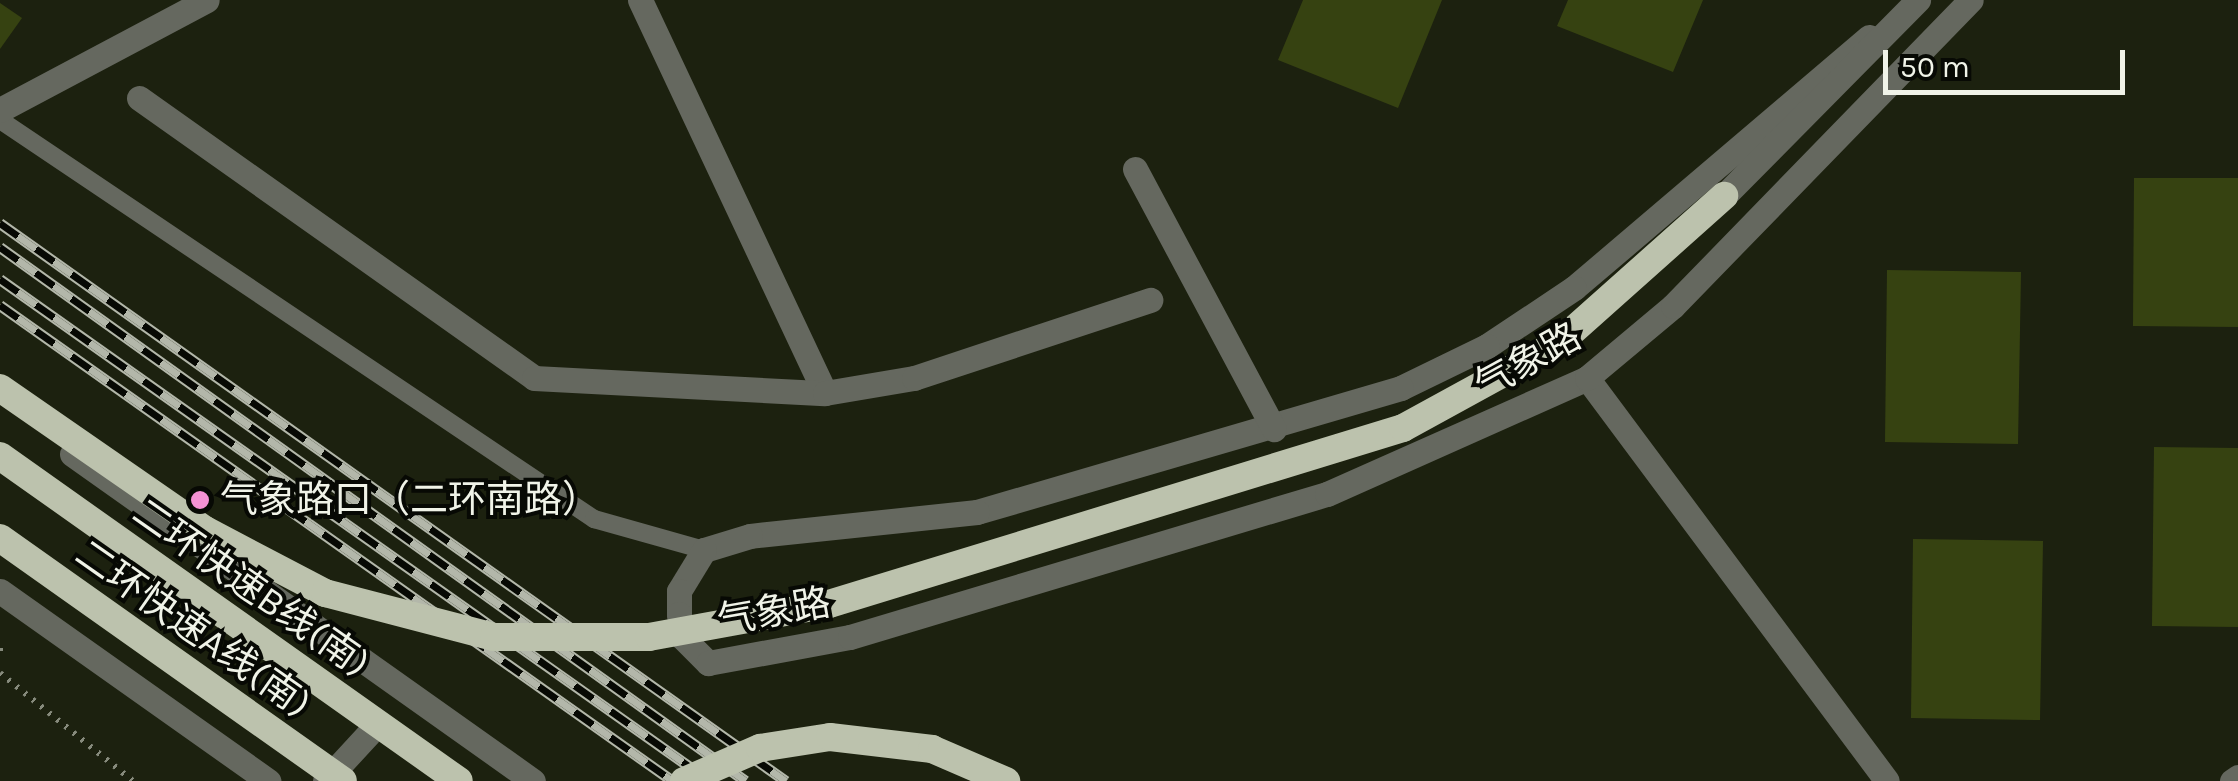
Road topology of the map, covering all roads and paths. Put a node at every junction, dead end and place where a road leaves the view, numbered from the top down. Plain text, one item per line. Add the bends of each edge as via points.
1 (207, 0) edge
2 (640, 0) edge
3 (1917, 0) edge
4 (1971, 0) edge
5 (139, 98) dead end
6 (0, 110) edge
7 (0, 120) edge
8 (1135, 170) dead end
9 (1724, 196) joint
10 (1150, 300) dead end
11 (1587, 378) junction
12 (0, 388) edge
13 (825, 394) junction
14 (0, 403) edge
15 (1274, 429) junction
16 (0, 456) edge
17 (0, 538) edge
18 (704, 550) junction
19 (0, 591) edge
20 (0, 673) edge
21 (372, 730) dead end
22 (2238, 777) edge
23 (132, 781) edge
24 (268, 781) edge
25 (325, 781) edge
26 (341, 781) edge
27 (458, 781) edge
28 (533, 781) edge
29 (684, 781) edge
30 (1006, 781) edge
31 (1887, 781) edge
32 (2232, 781) edge

1 - 6 street
2 - 13 street
3 - 9 street, 气象路
3 - 15 street, 气象路 via 1704,170 1574,288 1502,337 1401,388
4 - 11 street, 气象路 via 1687,292
5 - 13 street via 534,378
7 - 18 lane via 594,519
8 - 15 street
9 - 12 highway, bridge via 1560,342 1403,428 879,590 663,635 494,637 357,606 225,542
10 - 13 street via 914,378
11 - 18 street, 气象路 via 1327,494 850,637 720,664 694,656 682,637 679,591
11 - 31 street
14 - 28 street
15 - 18 street, 气象路 via 977,512 750,536
16 - 27 highway, 二环快速B线(南)
17 - 26 highway, 二环快速A线(南), bridge
19 - 24 street
20 - 23 path
21 - 25 street
22 - 32 street
29 - 30 highway, bridge via 760,748 830,737 932,749

